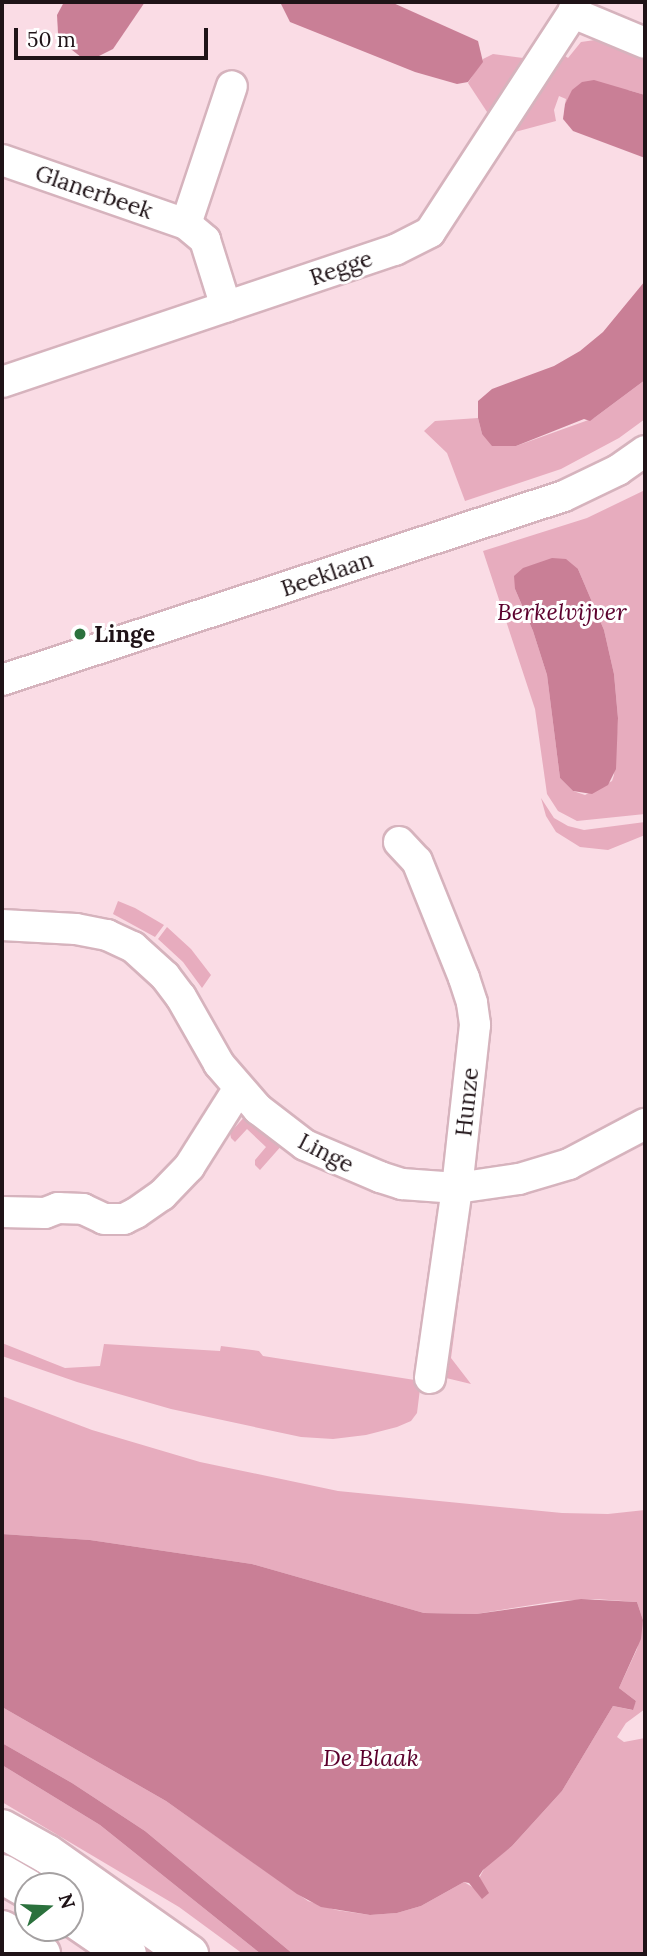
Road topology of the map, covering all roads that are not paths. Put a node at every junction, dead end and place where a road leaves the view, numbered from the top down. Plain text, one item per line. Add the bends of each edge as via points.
1 (575, 7) edge
2 (645, 43) edge
3 (232, 86) dead end
4 (2, 160) edge
5 (186, 224) junction
6 (226, 307) junction
7 (2, 382) edge
8 (645, 451) edge
9 (2, 680) edge
10 (399, 842) dead end
11 (2, 925) edge
12 (239, 1088) junction
13 (645, 1124) edge
14 (457, 1188) junction
15 (2, 1212) edge
16 (430, 1378) dead end
17 (2, 1829) edge
18 (84, 1925) edge
19 (2, 1930) edge
20 (41, 1954) edge
21 (127, 1954) edge
22 (188, 1954) edge

1 - 2 street, Regge
1 - 6 street, Regge via 430,232 395,250
3 - 5 street
4 - 5 street, Glanerbeek
5 - 6 street via 205,240
6 - 7 street, Regge
8 - 9 street, Beeklaan via 564,496
10 - 14 street, Hunze via 418,861 472,1003 475,1025
11 - 12 street, Linge via 76,929 107,935 133,947 181,997 219,1064
12 - 14 street, Linge via 275,1123 327,1157 402,1184
12 - 15 street via 182,1175 136,1213 124,1219 104,1219 83,1209
13 - 14 street, Linge via 594,1153 548,1171
14 - 16 street, Hunze
17 - 22 main road via 47,1854
18 - 21 main road
19 - 20 main road

